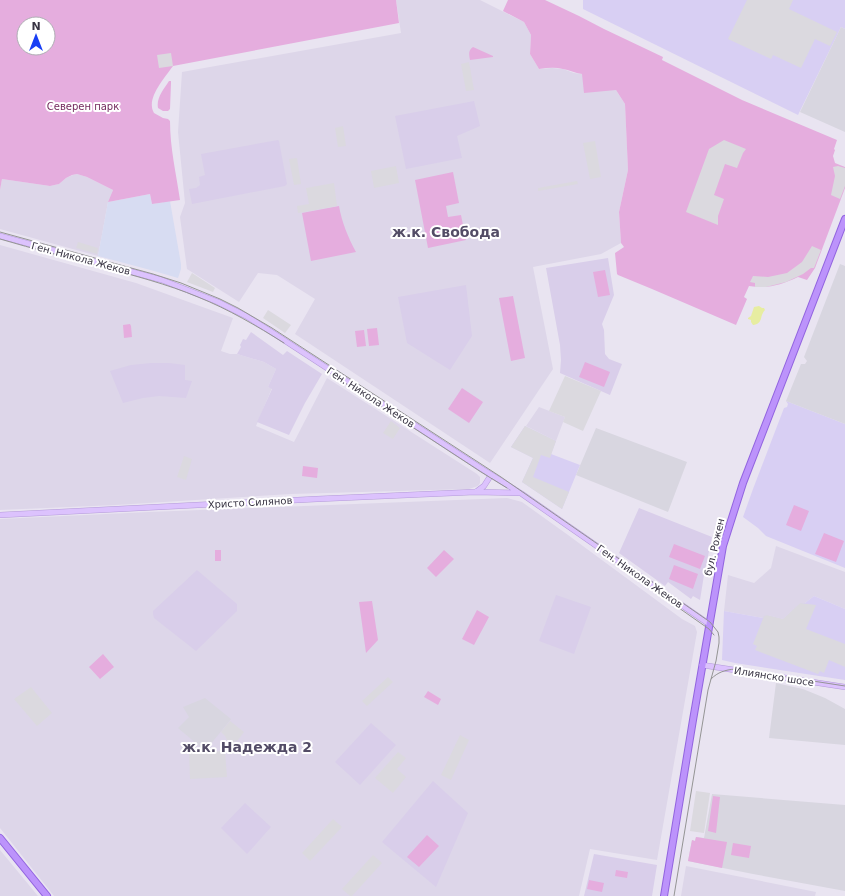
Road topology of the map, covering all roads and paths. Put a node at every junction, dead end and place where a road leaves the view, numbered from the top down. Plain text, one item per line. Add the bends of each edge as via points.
1 (845, 219) edge
2 (0, 236) edge
3 (492, 475) junction
4 (475, 492) junction
5 (520, 493) junction
6 (0, 515) edge
7 (709, 624) junction
8 (702, 665) junction
9 (845, 687) edge
10 (0, 838) edge
11 (46, 896) edge
12 (664, 896) edge

1 - 7 main road, бул. Рожен via 742,482 723,546
2 - 3 street, Ген. Никола Жеков via 157,278 224,305 270,331
3 - 4 street via 484,486
3 - 5 street, Ген. Никола Жеков
4 - 5 street, Христо Силянов
4 - 6 street, Христо Силянов
5 - 7 street, Ген. Никола Жеков
7 - 8 main road, бул. Рожен
8 - 9 street, Илиянско шосе
8 - 12 main road, бул. Рожен
10 - 11 main road

